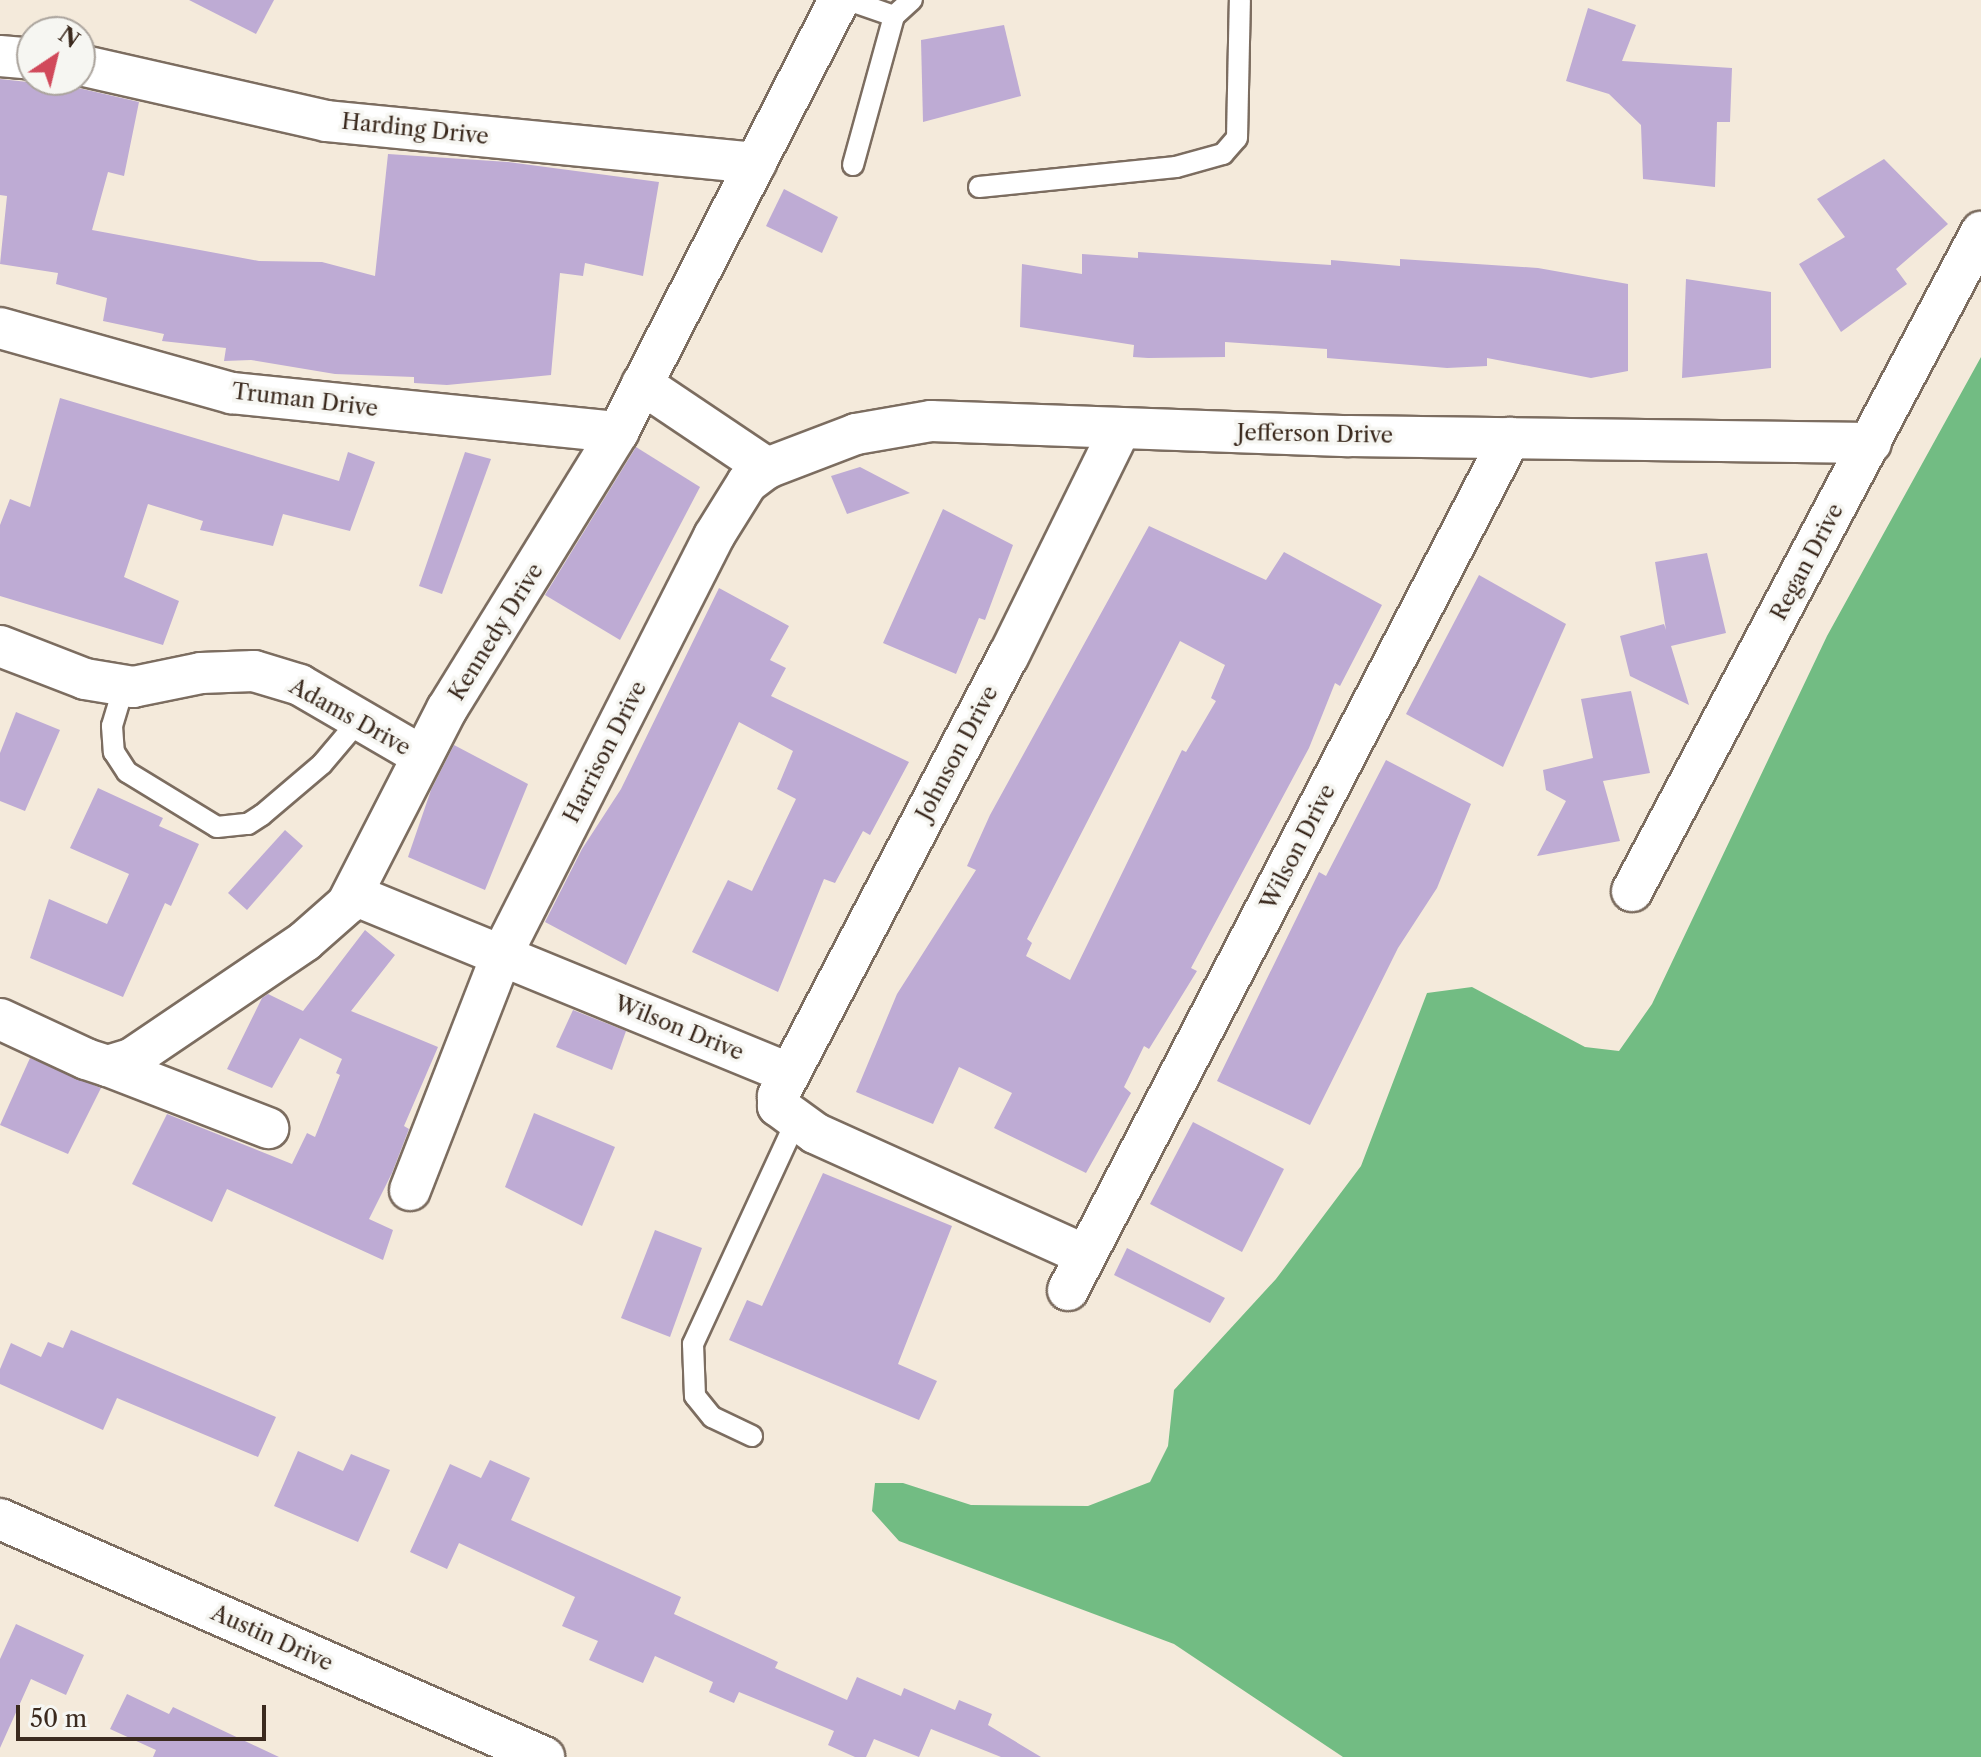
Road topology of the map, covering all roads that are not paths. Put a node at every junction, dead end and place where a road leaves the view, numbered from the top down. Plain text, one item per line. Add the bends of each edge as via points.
1 (839, 0) edge
2 (848, 0) edge
3 (912, 0) edge
4 (1240, 0) edge
5 (894, 16) junction
6 (96, 69) edge
7 (756, 163) junction
8 (853, 165) dead end
9 (979, 187) dead end
10 (1981, 232) edge
11 (0, 328) edge
12 (642, 384) junction
13 (1120, 429) junction
14 (618, 432) junction
15 (1510, 438) junction
16 (1871, 443) junction
17 (767, 468) junction
18 (0, 646) edge
19 (124, 686) junction
20 (360, 719) junction
21 (422, 756) junction
22 (1632, 891) dead end
23 (354, 895) junction
24 (501, 956) junction
25 (0, 1019) edge
26 (108, 1066) junction
27 (788, 1073) junction
28 (796, 1121) junction
29 (268, 1128) dead end
30 (410, 1190) dead end
31 (1085, 1255) junction
32 (1068, 1290) dead end
33 (752, 1436) dead end
34 (0, 1519) edge
35 (544, 1757) edge

1 - 7 street, Kennedy Drive
2 - 5 lane
3 - 5 lane
4 - 9 lane via 1237,138 1223,154 1176,167
5 - 8 lane
6 - 7 street, Harding Drive via 327,121
7 - 12 street, Kennedy Drive
10 - 16 street, Regan Drive
11 - 14 street, Truman Drive via 232,393
12 - 14 street, Kennedy Drive
12 - 17 street
13 - 15 street, Jefferson Drive
13 - 17 street, Jefferson Drive via 931,421 856,434
13 - 27 street, Johnson Drive via 1009,655
14 - 21 street, Kennedy Drive
15 - 16 street, Jefferson Drive
15 - 31 street, Wilson Drive
16 - 22 street, Regan Drive
17 - 24 street, Harrison Drive via 747,483 714,536
18 - 19 street, Adams Drive via 85,679
19 - 20 street, Adams Drive via 254,671 300,685
19 - 20 lane via 112,726 114,752 127,772 217,827 240,826 262,815 322,764
20 - 21 street, Adams Drive
21 - 23 street, Kennedy Drive
23 - 24 street, Wilson Drive
23 - 26 street, Kennedy Drive via 305,941 221,1001 131,1059
24 - 27 street, Wilson Drive
24 - 30 street, Harrison Drive
25 - 26 street
26 - 29 street
27 - 28 street via 778,1106
28 - 31 street
28 - 33 lane via 693,1344 695,1396 712,1417
31 - 32 street, Wilson Drive
34 - 35 street, Austin Drive

